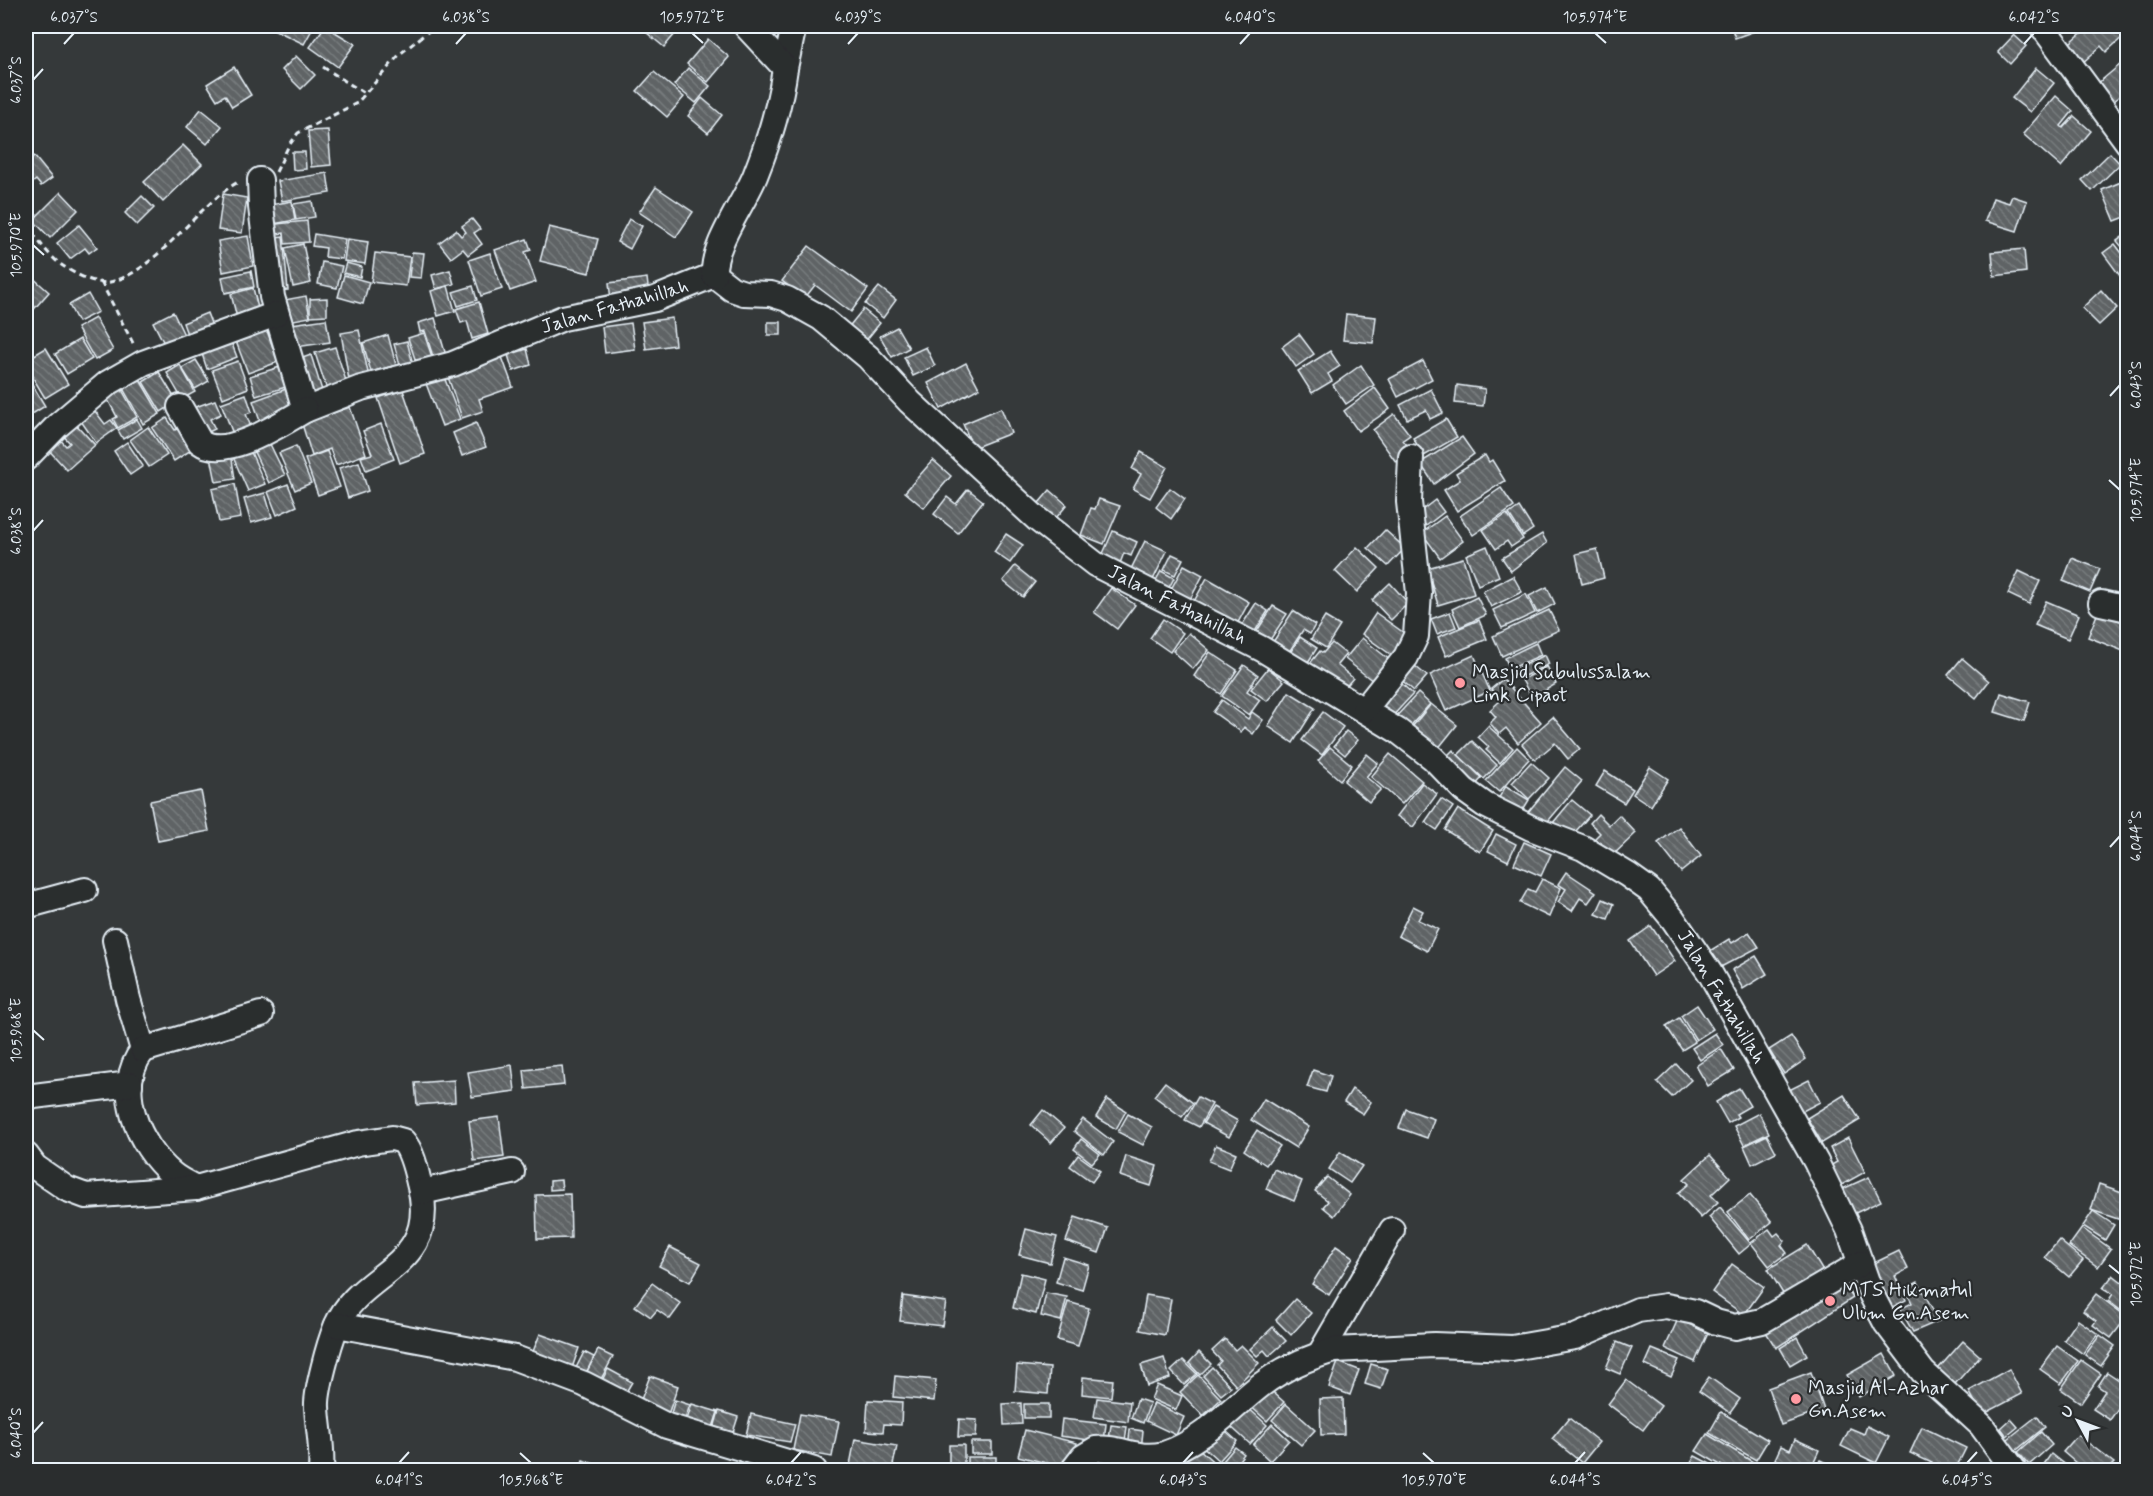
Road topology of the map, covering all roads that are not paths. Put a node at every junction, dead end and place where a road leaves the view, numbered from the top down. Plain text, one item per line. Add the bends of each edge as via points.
1 (746, 26) edge
2 (794, 26) edge
3 (2042, 26) edge
4 (785, 68) junction
5 (2127, 143) edge
6 (260, 180) road end
7 (714, 275) junction
8 (276, 314) junction
9 (180, 407) dead end
10 (305, 410) junction
11 (1411, 457) dead end
12 (26, 458) edge
13 (2101, 603) dead end
14 (2127, 609) edge
15 (1364, 710) junction
16 (85, 890) dead end
17 (26, 906) edge
18 (115, 940) dead end
19 (261, 1014) dead end
20 (143, 1050) junction
21 (130, 1084) junction
22 (26, 1097) edge
23 (26, 1155) edge
24 (512, 1172) dead end
25 (196, 1188) junction
26 (422, 1192) junction
27 (1392, 1230) dead end
28 (1861, 1263) junction
29 (337, 1325) junction
30 (1320, 1354) junction
31 (321, 1470) edge
32 (814, 1470) edge
33 (1073, 1470) edge
34 (2014, 1470) edge

1 - 4 street
2 - 4 street
3 - 5 street
4 - 7 street via 769,139 717,251
6 - 8 street via 267,272
7 - 10 street, Jalan Fathahillah via 655,299 563,318 453,364 361,388
7 - 15 street, Jalan Fathahillah via 732,289 771,294 821,318 868,357 910,402 1037,519 1095,564 1262,649
8 - 10 street
8 - 12 street via 143,363 108,383
9 - 10 street, Jalan Fathahillah via 200,442 216,448 254,437
11 - 15 street via 1409,502 1419,593 1416,636 1406,657
13 - 14 street
15 - 28 street, Jalan Fathahillah via 1416,744 1485,805 1598,855 1648,890 1693,945 1725,998 1815,1162
16 - 17 street
18 - 20 street
19 - 20 street
20 - 21 street via 135,1060
21 - 22 street
21 - 25 street via 131,1109 147,1144 172,1175
23 - 25 street via 35,1167 67,1189 86,1196
24 - 26 street
25 - 26 street via 358,1143 392,1138 407,1145
26 - 29 street via 415,1244 354,1301
27 - 30 street
28 - 30 street via 1762,1322 1744,1327 1666,1306 1638,1311 1575,1336 1512,1348 1434,1345
28 - 34 street, Jalan Fathahillah via 1886,1323 1923,1372 1981,1425
29 - 31 street via 316,1405 323,1449
29 - 32 street via 515,1358 584,1384 667,1426
30 - 33 street via 1263,1384 1221,1420 1179,1448 1143,1457 1096,1449

